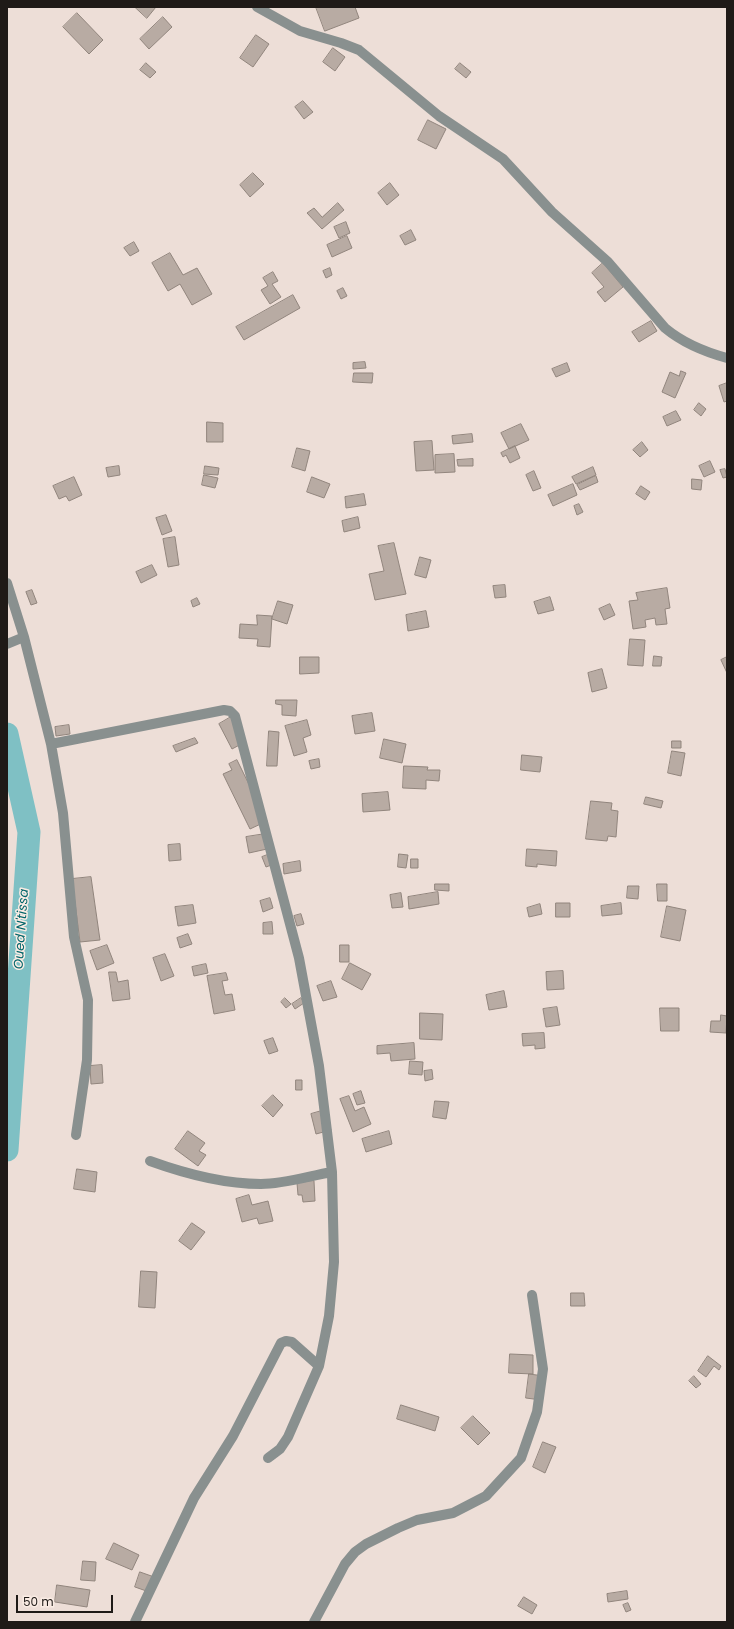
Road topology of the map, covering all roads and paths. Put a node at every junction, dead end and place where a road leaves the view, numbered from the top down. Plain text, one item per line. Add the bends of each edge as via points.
1 (257, 7) edge
2 (727, 358) edge
3 (7, 583) edge
4 (24, 637) junction
5 (7, 644) edge
6 (50, 744) junction
7 (76, 1135) dead end
8 (150, 1161) dead end
9 (332, 1172) junction
10 (532, 1295) dead end
11 (319, 1366) junction
12 (268, 1458) dead end
13 (135, 1622) edge
14 (314, 1622) edge

1 - 2 street via 300,31 359,50 438,116 503,160 552,212 608,262 665,328 707,352
3 - 4 street
4 - 5 street
4 - 6 street
6 - 7 street via 63,813 74,937 88,1000 87,1060
6 - 9 street via 224,710 235,716 299,958 319,1066
8 - 9 street via 176,1171 225,1182 263,1184
9 - 11 street via 334,1262 329,1316
10 - 14 street via 543,1368 537,1412 521,1458 486,1496 453,1513 417,1520 366,1544 355,1552 345,1564
11 - 12 street via 288,1437 280,1449
11 - 13 street via 292,1342 281,1343 233,1436 194,1498

